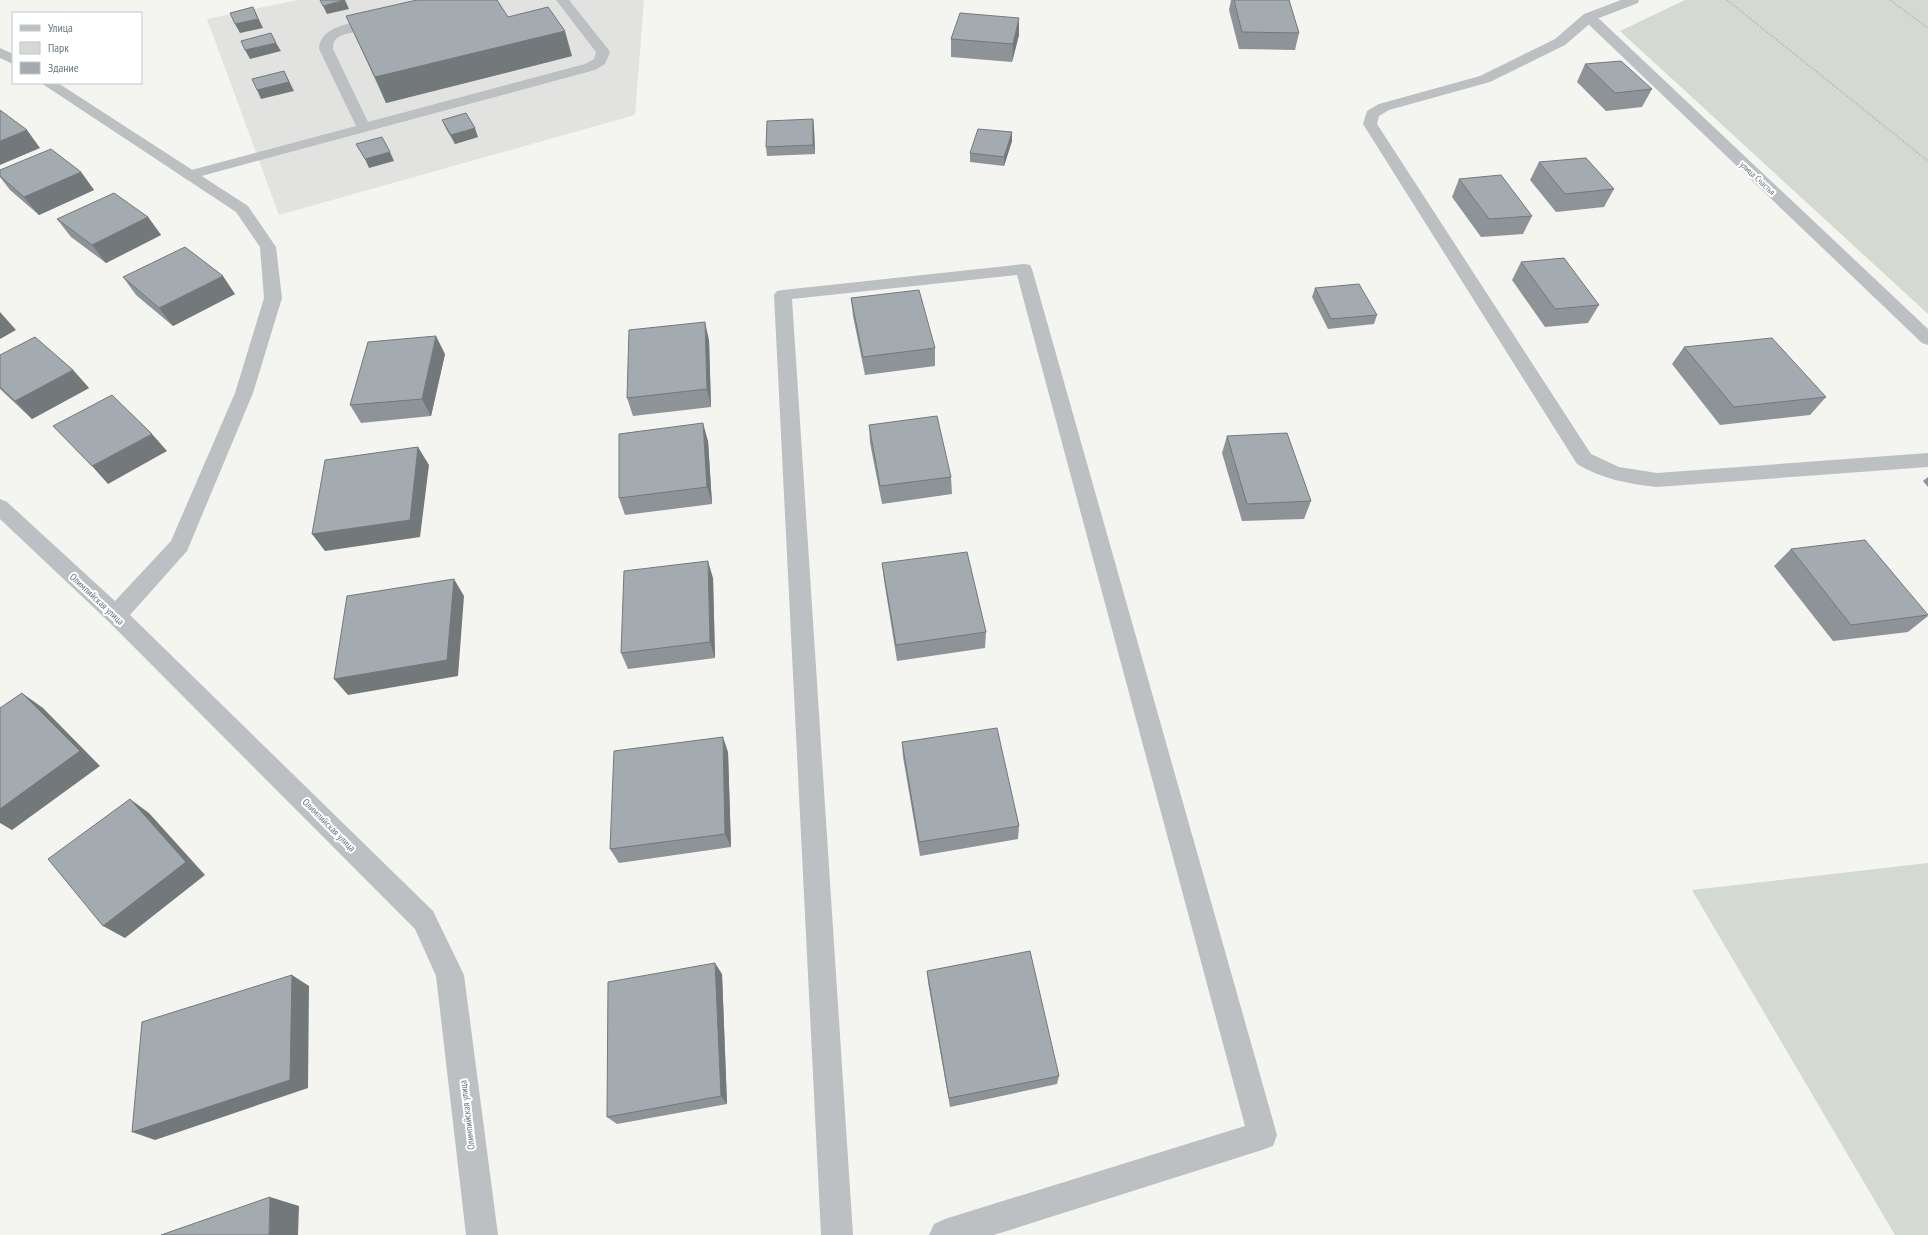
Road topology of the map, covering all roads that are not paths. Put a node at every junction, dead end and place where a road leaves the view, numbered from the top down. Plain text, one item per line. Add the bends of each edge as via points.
1 (562, 0) edge
2 (1633, 0) edge
3 (1588, 18) junction
4 (392, 19) edge
5 (0, 52) edge
6 (12, 59) edge
7 (50, 84) edge
8 (364, 128) junction
9 (189, 175) junction
10 (1928, 339) edge
11 (1928, 460) edge
12 (0, 507) edge
13 (116, 616) junction
14 (482, 1235) edge
15 (837, 1235) edge
16 (945, 1235) edge

1 - 8 street via 603,52 596,64
2 - 3 street
3 - 10 street, улица Счастья
3 - 11 street via 1560,42 1485,79 1384,107 1372,114 1370,124 1584,459 1601,470 1628,478 1657,480
4 - 8 street via 337,33 330,36 326,43 326,49
5 - 6 street
7 - 9 street
8 - 9 street
9 - 13 street via 242,209 268,247 273,298 244,393 180,545
12 - 13 street, Олимпийская улица
13 - 14 street, Олимпийская улица via 424,920 450,975
15 - 16 street via 783,295 1024,269 1262,1135

